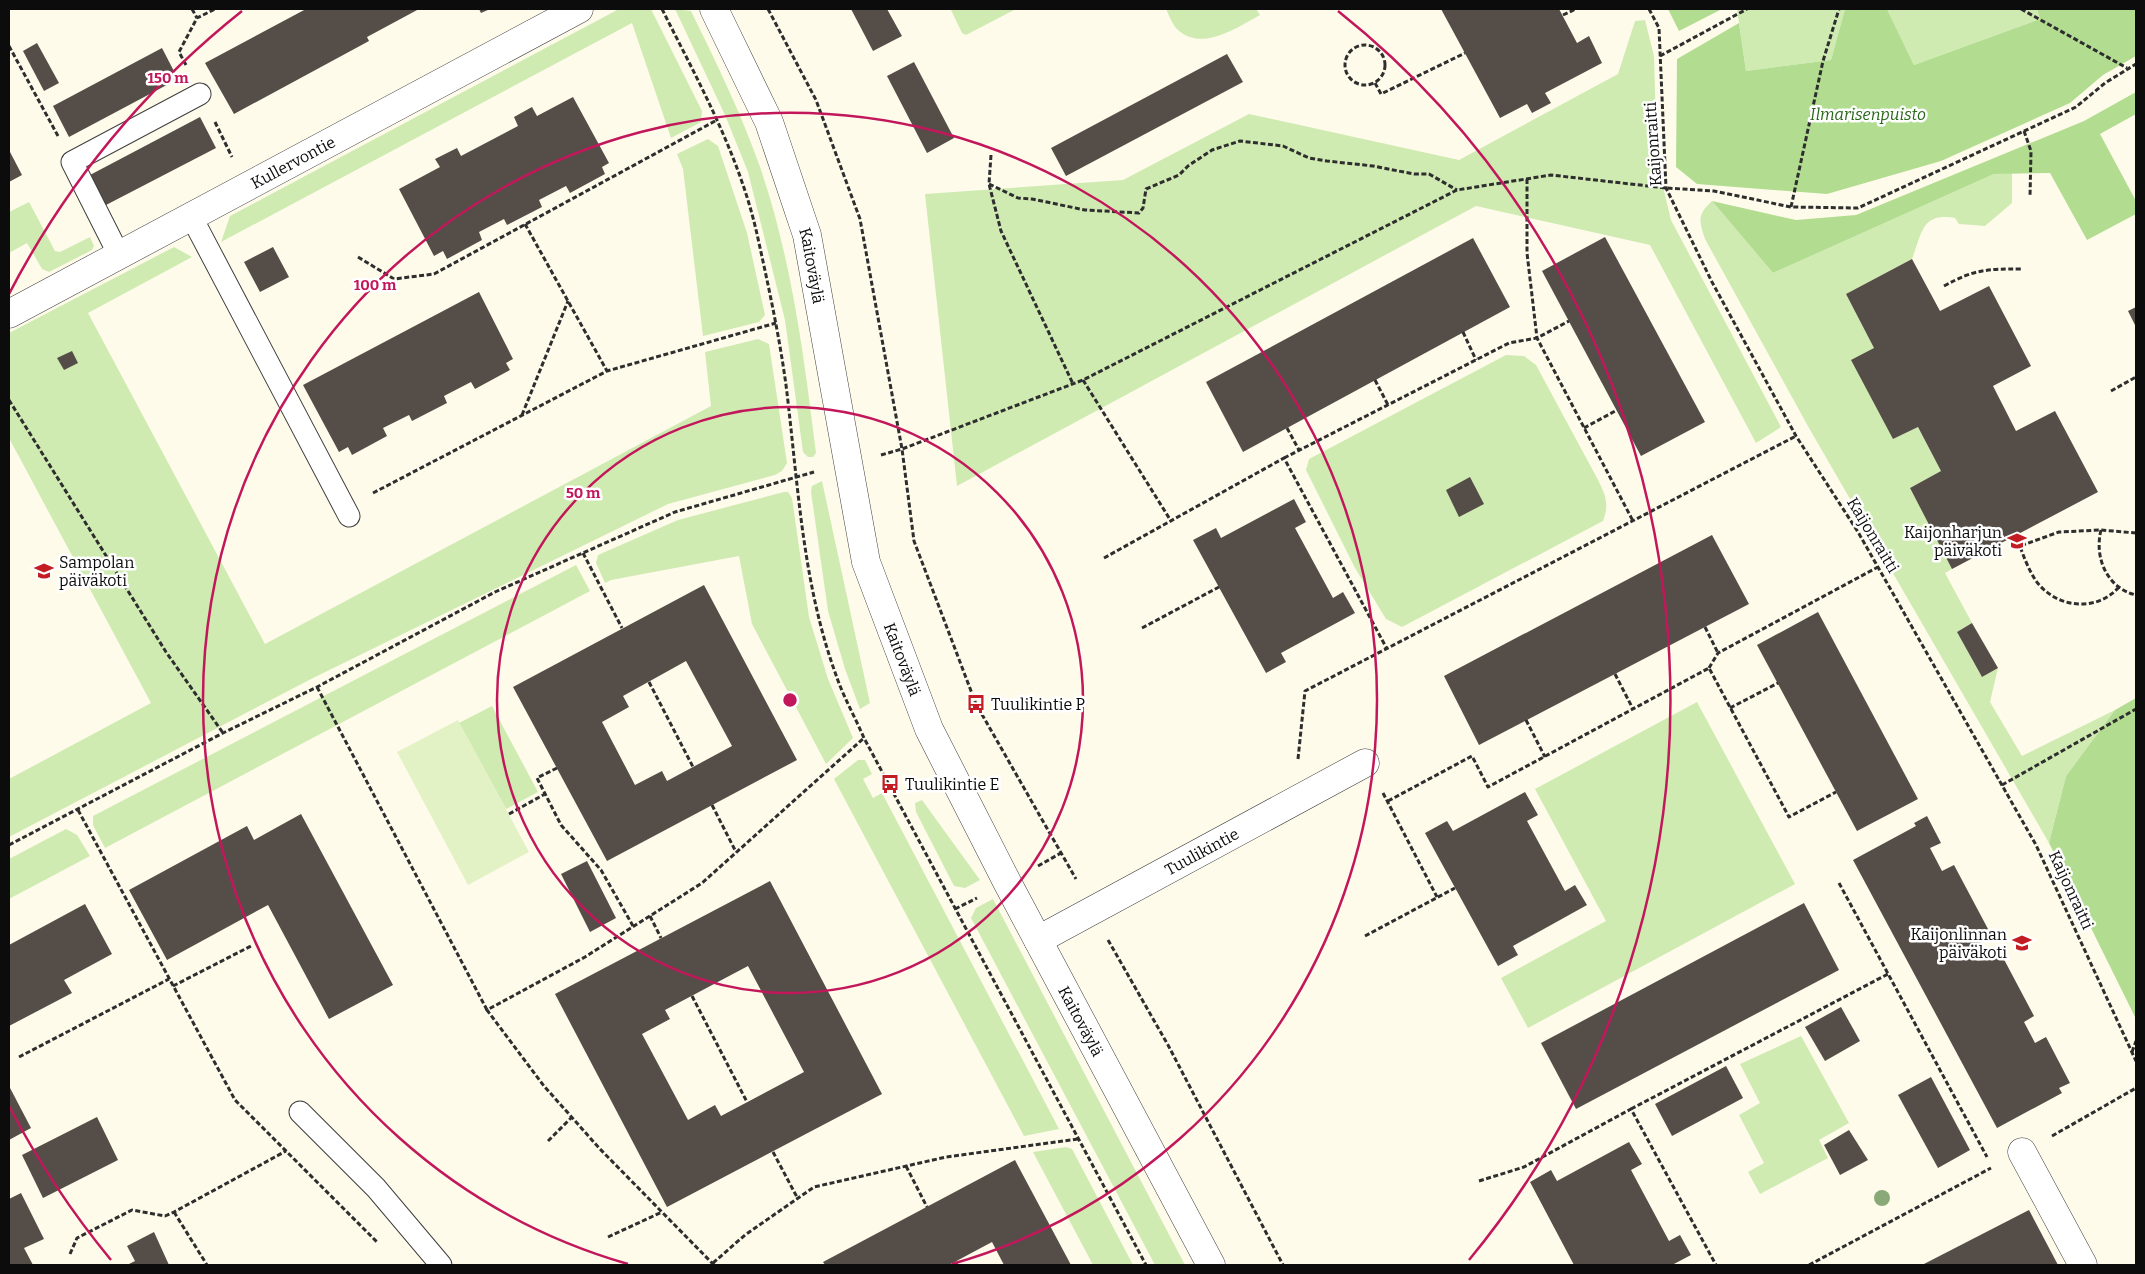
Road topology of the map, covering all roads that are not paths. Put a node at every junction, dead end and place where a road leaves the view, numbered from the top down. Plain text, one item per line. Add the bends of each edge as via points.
1 (579, 9) edge
2 (714, 9) edge
3 (546, 16) edge
4 (200, 94) dead end
5 (192, 216) junction
6 (119, 255) junction
7 (9, 314) edge
8 (347, 512) road end
9 (1365, 763) dead end
10 (1038, 940) junction
11 (300, 1112) dead end
12 (2022, 1152) road end
13 (440, 1265) edge
14 (1211, 1265) edge
15 (2083, 1265) edge

1 - 3 street, Kullervontie
2 - 10 street, Kaitoväylä via 769,122 807,235 866,562 929,729
3 - 5 street, Kullervontie
4 - 6 lane via 72,162
5 - 6 street, Kullervontie
5 - 8 lane
6 - 7 street, Kullervontie
9 - 10 street, Tuulikintie
10 - 14 street, Kaitoväylä
11 - 13 lane via 376,1188
12 - 15 street

